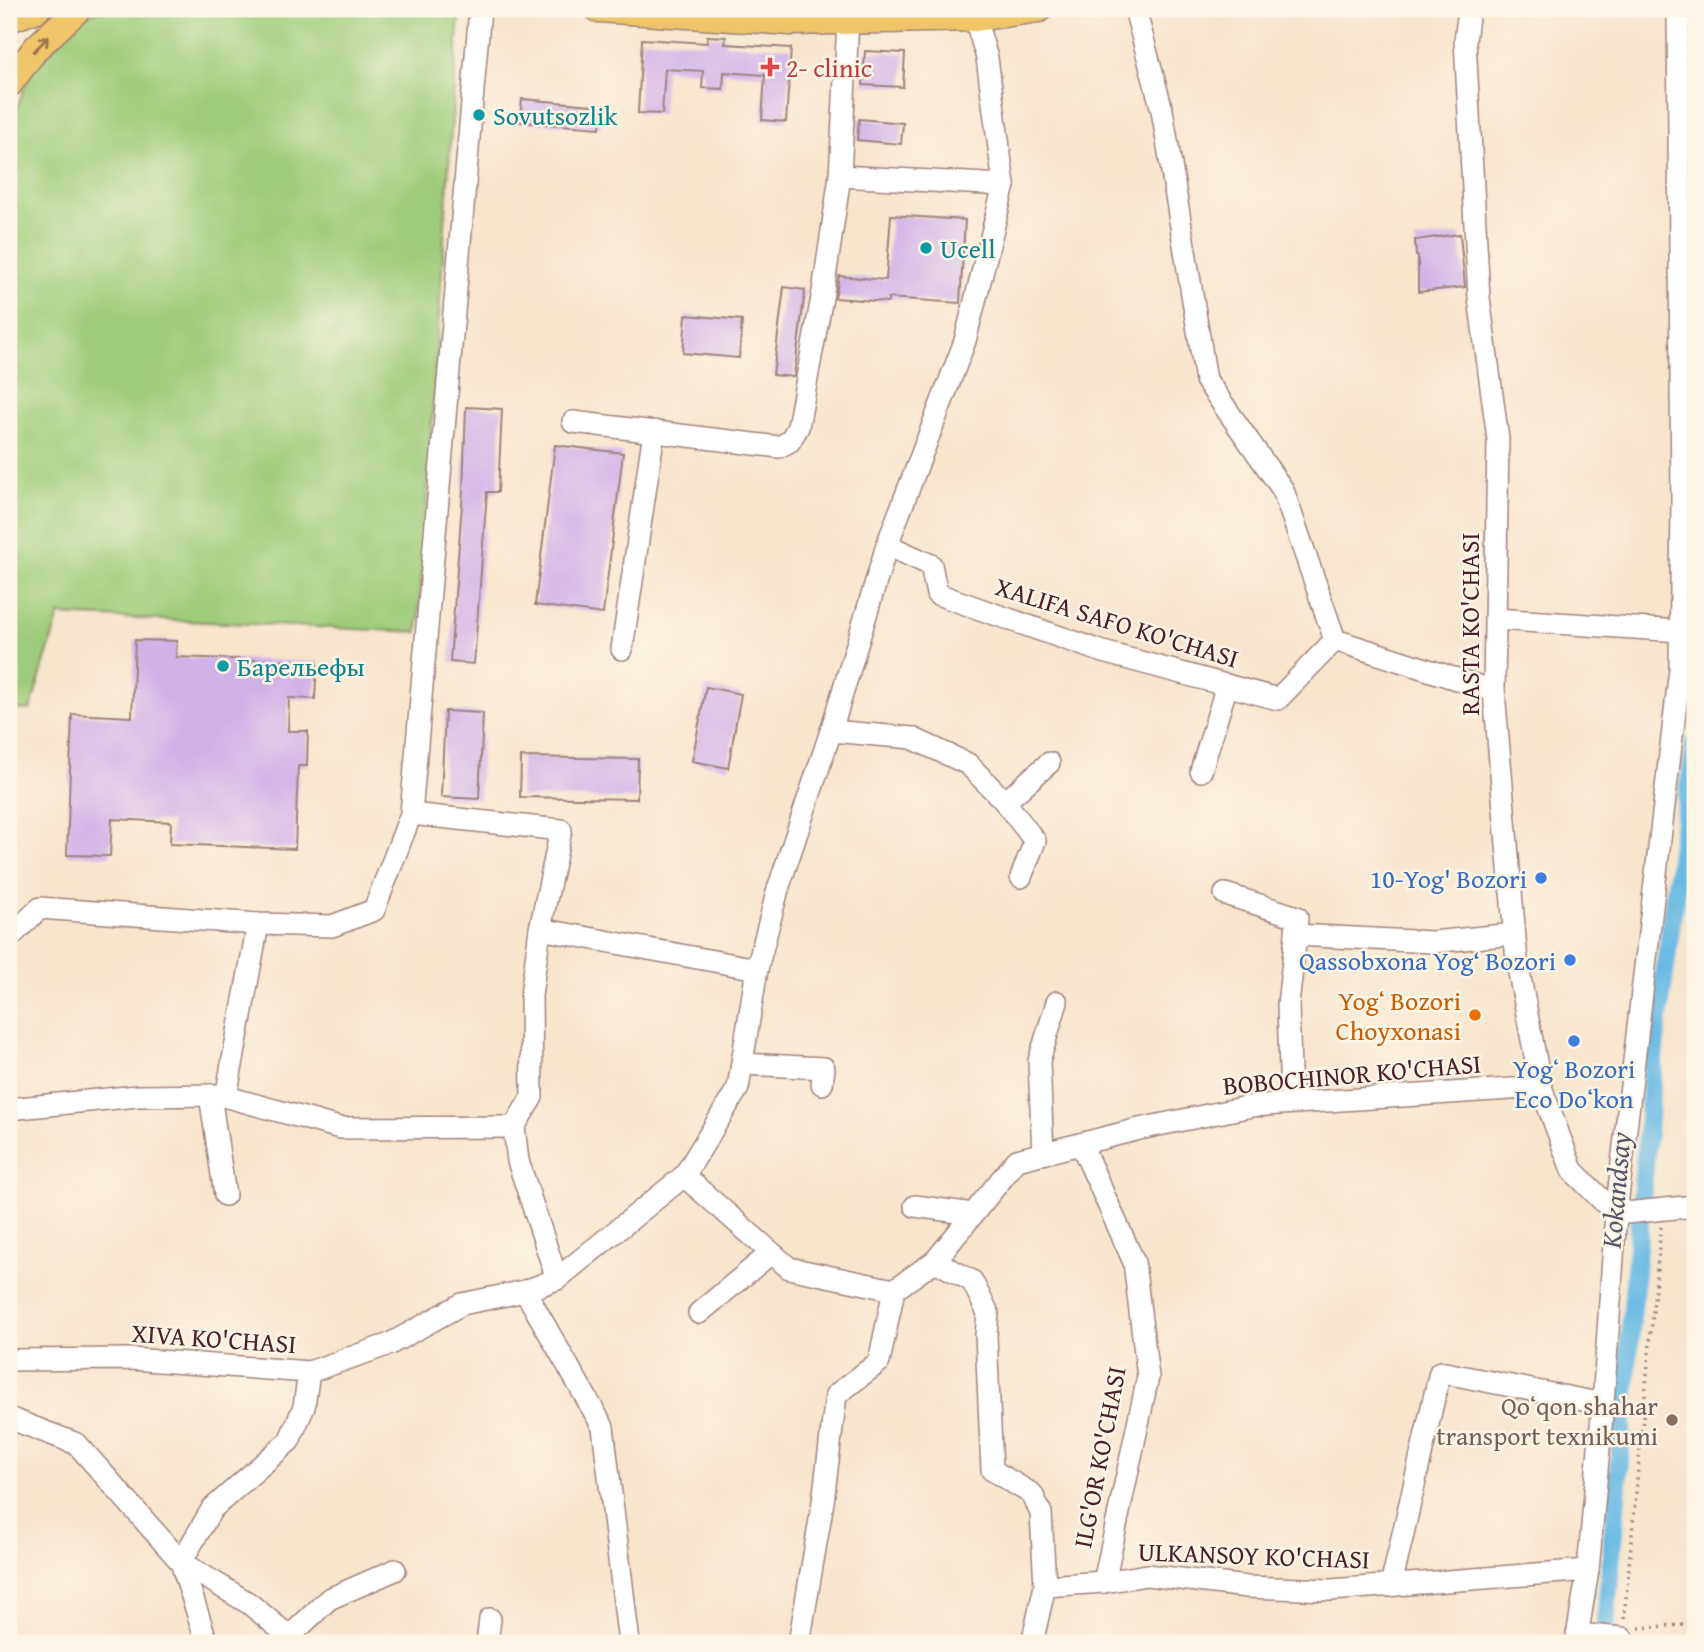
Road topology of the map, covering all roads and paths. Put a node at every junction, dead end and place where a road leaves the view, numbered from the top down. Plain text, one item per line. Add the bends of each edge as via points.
1 (37, 9) edge
2 (78, 9) edge
3 (480, 9) edge
4 (598, 9) edge
5 (1039, 9) edge
6 (1135, 9) edge
7 (1469, 9) edge
8 (1678, 9) edge
9 (975, 18) junction
10 (9, 19) edge
11 (848, 21) junction
12 (9, 84) edge
13 (840, 176) junction
14 (1004, 185) junction
15 (573, 422) dead end
16 (654, 431) junction
17 (887, 545) junction
18 (1495, 618) junction
19 (1680, 631) junction
20 (1335, 640) junction
21 (622, 649) dead end
22 (1227, 685) junction
23 (1494, 691) junction
24 (831, 732) junction
25 (1049, 763) dead end
26 (1201, 771) dead end
27 (1005, 802) junction
28 (411, 814) junction
29 (1021, 877) dead end
30 (1225, 894) dead end
31 (258, 924) junction
32 (540, 929) junction
33 (1514, 934) junction
34 (1296, 935) junction
35 (9, 938) edge
36 (757, 969) junction
37 (1057, 1002) dead end
38 (742, 1064) junction
39 (822, 1084) dead end
40 (1541, 1087) junction
41 (218, 1096) junction
42 (1291, 1104) junction
43 (9, 1109) edge
44 (514, 1126) junction
45 (1081, 1144) junction
46 (1043, 1154) junction
47 (684, 1176) junction
48 (225, 1195) dead end
49 (915, 1206) dead end
50 (1695, 1206) edge
51 (1662, 1210) junction
52 (973, 1214) junction
53 (1616, 1214) junction
54 (771, 1253) junction
55 (935, 1261) junction
56 (557, 1279) junction
57 (894, 1290) junction
58 (525, 1291) junction
59 (699, 1313) dead end
60 (9, 1360) edge
61 (309, 1372) junction
62 (1603, 1404) junction
63 (9, 1418) edge
64 (181, 1562) junction
65 (395, 1570) dead end
66 (1588, 1570) junction
67 (1104, 1582) junction
68 (1045, 1586) junction
69 (1391, 1586) junction
70 (490, 1619) dead end
71 (1695, 1624) edge
72 (1622, 1637) edge
73 (1577, 1639) edge
74 (293, 1640) edge
75 (207, 1643) edge
76 (487, 1643) edge
77 (629, 1643) edge
78 (799, 1643) edge
79 (1032, 1643) edge

1 - 10 main road
12 -> 2 main road via 36,48
3 - 28 street
4 - 11 main road via 791,22
5 - 9 main road
6 - 20 street via 1162,110 1206,380 1283,490
7 - 18 street, RASTA KO'CHASI via 1465,54 1479,298 1497,439
8 - 19 street
9 - 11 main road
9 - 14 street via 986,58
11 - 13 street
13 - 14 street
13 - 16 street via 799,427 790,441 779,447
14 - 17 street, XIVA KO'CHASI via 965,341
15 - 16 street
16 - 21 street
17 - 22 street, XALIFA SAFO KO'CHASI via 931,565 937,594 1103,652
17 - 24 street, XIVA KO'CHASI
18 - 19 street
18 - 23 street, RASTA KO'CHASI
19 - 53 street via 1680,669
20 - 22 street, XALIFA SAFO KO'CHASI via 1278,699
20 - 23 street
22 - 26 street
23 - 33 street, RASTA KO'CHASI
24 - 27 street via 912,738 968,764
24 - 36 street, XIVA KO'CHASI via 778,889
25 - 27 street
27 - 29 street via 1035,841
28 - 31 street via 374,910 332,926
28 - 32 street via 561,830
30 - 34 street via 1297,916
31 - 35 street via 40,908
31 - 41 street
32 - 36 street
32 - 44 street via 531,996 532,1097
33 - 34 street via 1432,942
33 - 40 street, RASTA KO'CHASI
34 - 42 street via 1288,1004
36 - 38 street, XIVA KO'CHASI
37 - 46 street via 1039,1061
38 - 39 street via 824,1068
38 - 47 street, XIVA KO'CHASI via 738,1088
40 - 42 street, BOBOCHINOR KO'CHASI
40 - 53 street, RASTA KO'CHASI via 1572,1170
41 - 43 street via 137,1096
41 - 44 street via 340,1128
41 - 48 street
42 - 45 street, BOBOCHINOR KO'CHASI via 1252,1106
44 - 56 street via 518,1161
45 - 46 street, BOBOCHINOR KO'CHASI
45 - 67 street, ILG'OR KO'CHASI via 1134,1262 1147,1377
46 - 52 street, BOBOCHINOR KO'CHASI via 1017,1160
47 - 54 street
47 - 56 street, XIVA KO'CHASI
49 - 52 street
50 - 51 street
51 - 53 street
51 - 72 path
52 - 55 street, BOBOCHINOR KO'CHASI
53 - 62 street
54 - 57 street via 789,1268
54 - 59 street
55 - 57 street, BOBOCHINOR KO'CHASI
55 - 68 street via 972,1281 988,1312 992,1470 1032,1494 1041,1513
56 - 58 street, XIVA KO'CHASI
57 - 78 street via 878,1362 836,1395
58 - 61 street, XIVA KO'CHASI via 462,1304 390,1344
58 - 77 street via 603,1427
60 - 61 street, XIVA KO'CHASI via 131,1359
61 - 64 street via 304,1407 289,1441 212,1508
62 - 66 street
62 - 69 street via 1440,1372
63 - 64 street via 77,1444
64 - 74 street via 250,1604
64 - 75 street
65 - 74 street via 329,1600
66 - 69 street, ULKANSOY KO'CHASI
66 - 73 street
67 - 68 street, ULKANSOY KO'CHASI
67 - 69 street, ULKANSOY KO'CHASI via 1147,1575 1247,1587 1331,1590
68 - 79 street
70 - 76 street
71 - 72 path
72 - 73 street

